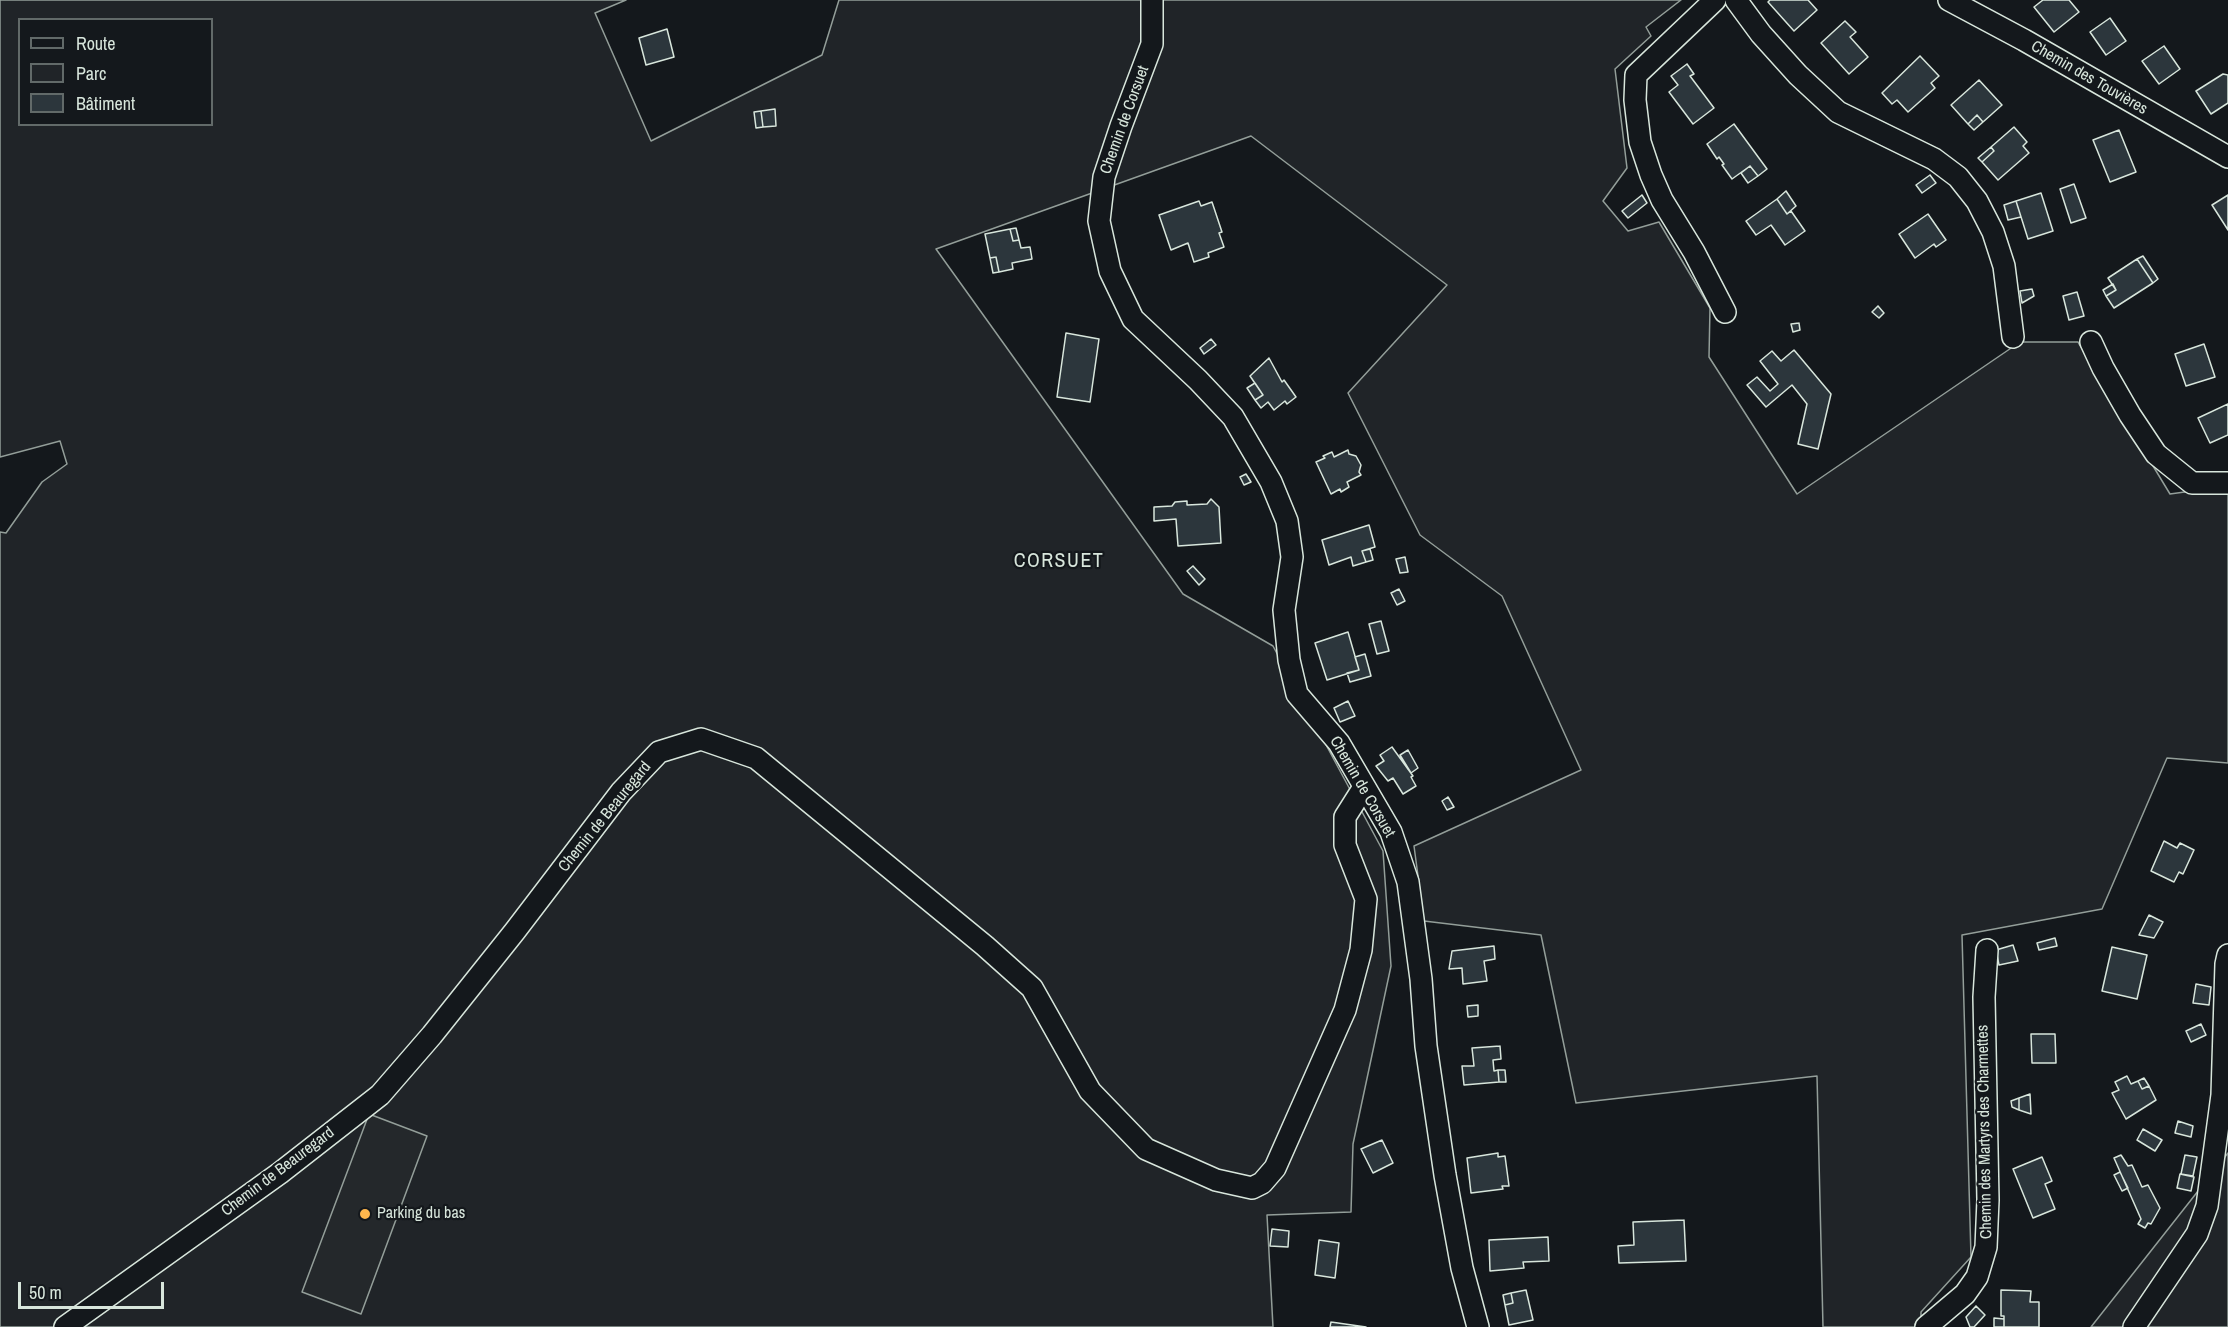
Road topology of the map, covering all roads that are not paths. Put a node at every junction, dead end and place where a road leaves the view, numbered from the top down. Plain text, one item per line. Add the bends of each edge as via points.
1 (1152, 0) edge
2 (1715, 0) edge
3 (1736, 0) edge
4 (1949, 0) edge
5 (2228, 157) edge
6 (1725, 312) dead end
7 (2013, 337) dead end
8 (2091, 342) dead end
9 (2228, 483) edge
10 (1364, 787) junction
11 (1987, 950) dead end
12 (2228, 955) edge
13 (65, 1327) edge
14 (1478, 1327) edge
15 (1926, 1327) edge
16 (2134, 1327) edge

1 - 10 street, Chemin de Corsuet via 1152,44 1104,177 1099,221 1110,271 1133,320 1233,417 1271,482 1287,520 1292,557 1284,610 1297,694 1334,736
2 - 6 street via 1636,75 1635,100 1640,142 1651,175
3 - 7 street via 1798,75 1838,112 1934,159 1958,177 1977,201 1993,232 2004,266
4 - 5 street, Chemin des Touvières
8 - 9 street via 2156,454 2192,483
10 - 13 street, Chemin de Beauregard via 1345,817 1345,845 1366,898 1361,950 1348,1000 1275,1168 1252,1188 1216,1180 1146,1149 1090,1091 1032,988 756,758 701,739 659,752 621,792 502,948 380,1095 280,1173
10 - 14 street, Chemin de Corsuet via 1391,832 1408,882 1445,1175
11 - 15 street, Chemin des Martyrs des Charmettes via 1986,1247 1977,1277 1965,1294
12 - 16 street via 2222,1095 2207,1206 2197,1234

